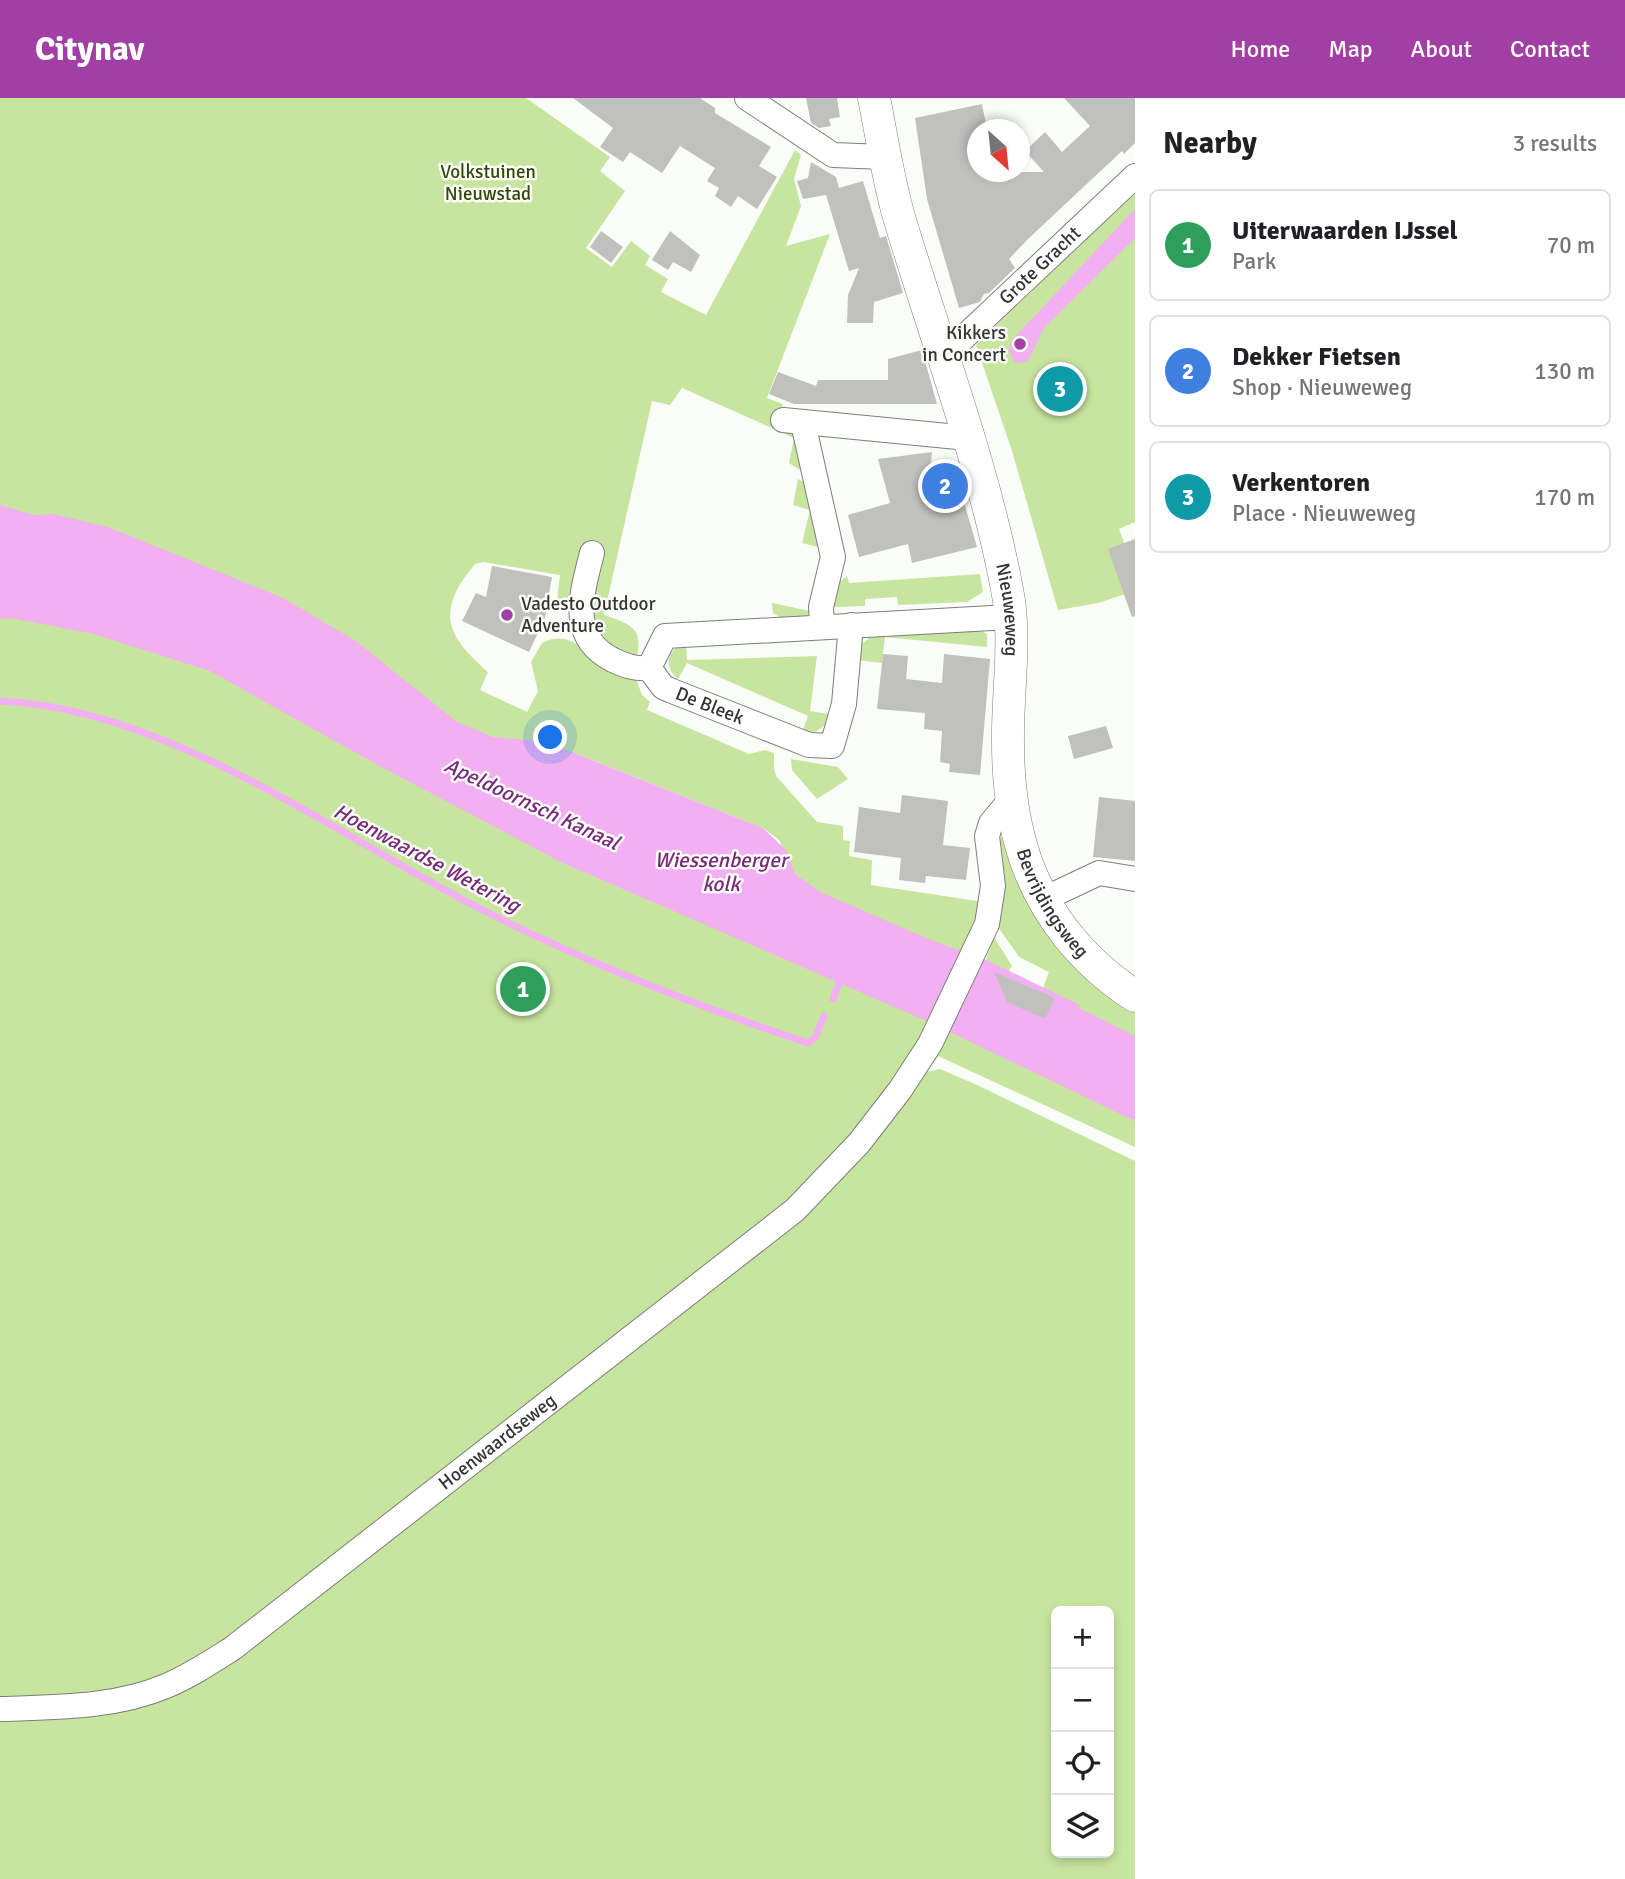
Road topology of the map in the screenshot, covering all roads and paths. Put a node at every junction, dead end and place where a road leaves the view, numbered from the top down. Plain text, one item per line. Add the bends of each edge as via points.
1 (747, 98) edge
2 (874, 98) edge
3 (885, 156) junction
4 (1135, 176) edge
5 (940, 347) junction
6 (968, 438) junction
7 (592, 553) dead end
8 (1010, 617) junction
9 (851, 625) junction
10 (822, 627) junction
11 (649, 668) junction
12 (1011, 792) junction
13 (1135, 879) edge
14 (1044, 899) junction
15 (1135, 996) edge
16 (0, 1709) edge

1 - 3 street via 833,155
2 - 3 main road, Nieuweweg
3 - 5 main road, Nieuweweg
4 - 5 street, Grote Gracht via 959,342
5 - 6 main road, Nieuweweg
6 - 8 main road, Nieuweweg via 996,535
6 - 10 street via 793,421 833,557 821,607
7 - 11 street via 580,608 585,634 597,651 608,657 635,669
8 - 9 street
8 - 12 main road, Nieuweweg via 1007,743
9 - 10 street
9 - 11 street, De Bleek via 844,704 832,746 809,746 672,691 663,687
10 - 11 street via 665,636
12 - 14 main road, Bevrijdingsweg via 1025,856
12 - 16 street, Hoenwaardseweg via 987,836 993,895 979,944 927,1049 859,1143 795,1210 233,1648 151,1692 71,1707
13 - 14 street via 1099,873
14 - 15 main road, Bevrijdingsweg via 1091,962

